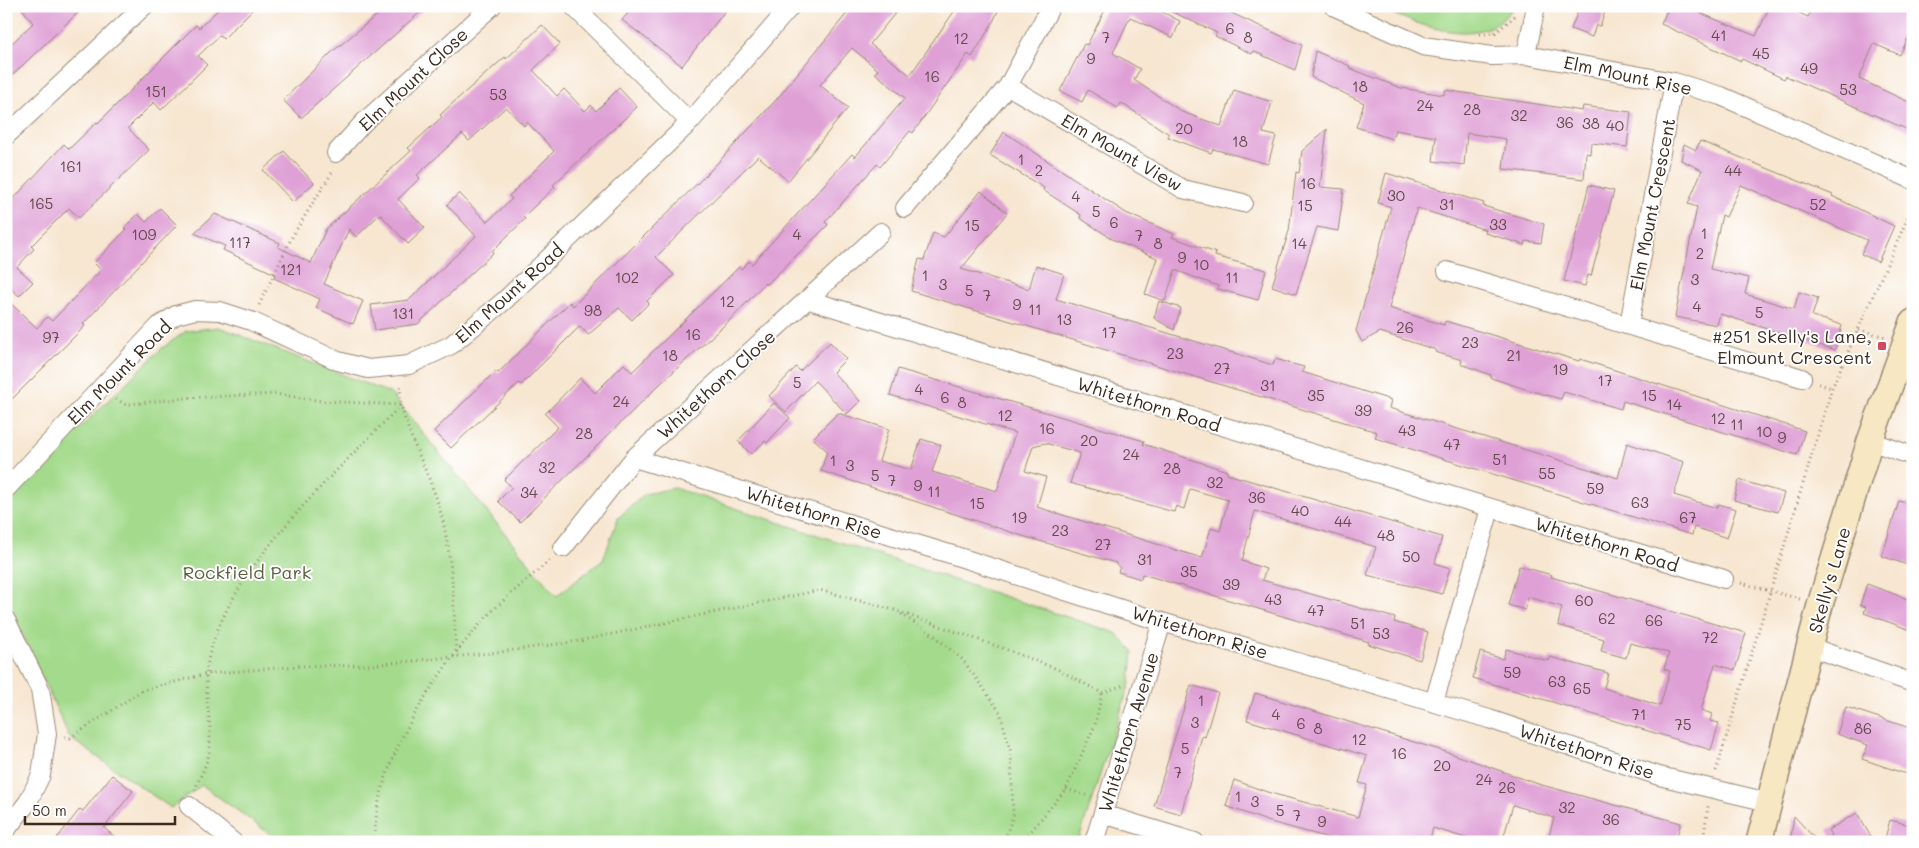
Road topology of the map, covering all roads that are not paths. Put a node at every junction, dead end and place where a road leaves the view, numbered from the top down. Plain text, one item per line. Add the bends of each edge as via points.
1 (144, 6) edge
2 (492, 6) edge
3 (573, 6) edge
4 (791, 6) edge
5 (1051, 6) edge
6 (1333, 6) edge
7 (1536, 6) edge
8 (1526, 55) junction
9 (1674, 82) junction
10 (1008, 86) junction
11 (690, 122) junction
12 (6, 136) edge
13 (336, 153) road end
14 (1913, 180) edge
15 (1243, 202) dead end
16 (905, 208) dead end
17 (881, 232) dead end
18 (1447, 271) dead end
19 (809, 300) junction
20 (1913, 322) edge
21 (1629, 325) junction
22 (1802, 378) dead end
23 (1870, 441) junction
24 (1913, 456) edge
25 (634, 458) junction
26 (6, 490) edge
27 (1490, 509) junction
28 (563, 548) road end
29 (1724, 579) road end
30 (6, 620) edge
31 (1162, 622) junction
32 (1810, 647) junction
33 (1913, 683) edge
34 (1434, 702) junction
35 (1768, 802) junction
36 (189, 806) road end
37 (1104, 808) junction
38 (6, 830) edge
39 (233, 842) edge
40 (1094, 842) edge
41 (1195, 842) edge
42 (1759, 842) edge

1 - 12 street
2 - 13 street, Elm Mount Close via 364,122
3 - 11 street
4 - 11 street, Elm Mount Road
5 - 10 street
6 - 8 street, Elm Mount Rise via 1423,46 1492,56
7 - 8 street
8 - 9 street, Elm Mount Rise
9 - 14 street, Elm Mount Rise via 1721,96
9 - 21 street, Elm Mount Crescent
10 - 15 street, Elm Mount View via 1183,189
10 - 16 street
11 - 26 street, Elm Mount Road via 504,301 451,345 409,365 368,369 338,361 220,311 195,310 176,315 159,326
17 - 19 street, Whitethorn Close
18 - 21 street
19 - 25 street, Whitethorn Close
19 - 27 street, Whitethorn Road
20 - 23 street, Skelly's Lane
21 - 22 street
23 - 24 street
23 - 32 street, Skelly's Lane
25 - 28 street, Whitethorn Close
25 - 31 street, Whitethorn Rise
27 - 29 street, Whitethorn Road
27 - 34 street
30 - 38 street via 40,690 47,734 41,775 28,802
31 - 34 street, Whitethorn Rise
31 - 37 street, Whitethorn Avenue
32 - 33 street
32 - 35 street, Skelly's Lane
34 - 35 street, Whitethorn Rise via 1659,776
35 - 42 street, Skelly's Lane
36 - 39 street
37 - 40 street, Whitethorn Avenue
37 - 41 street

